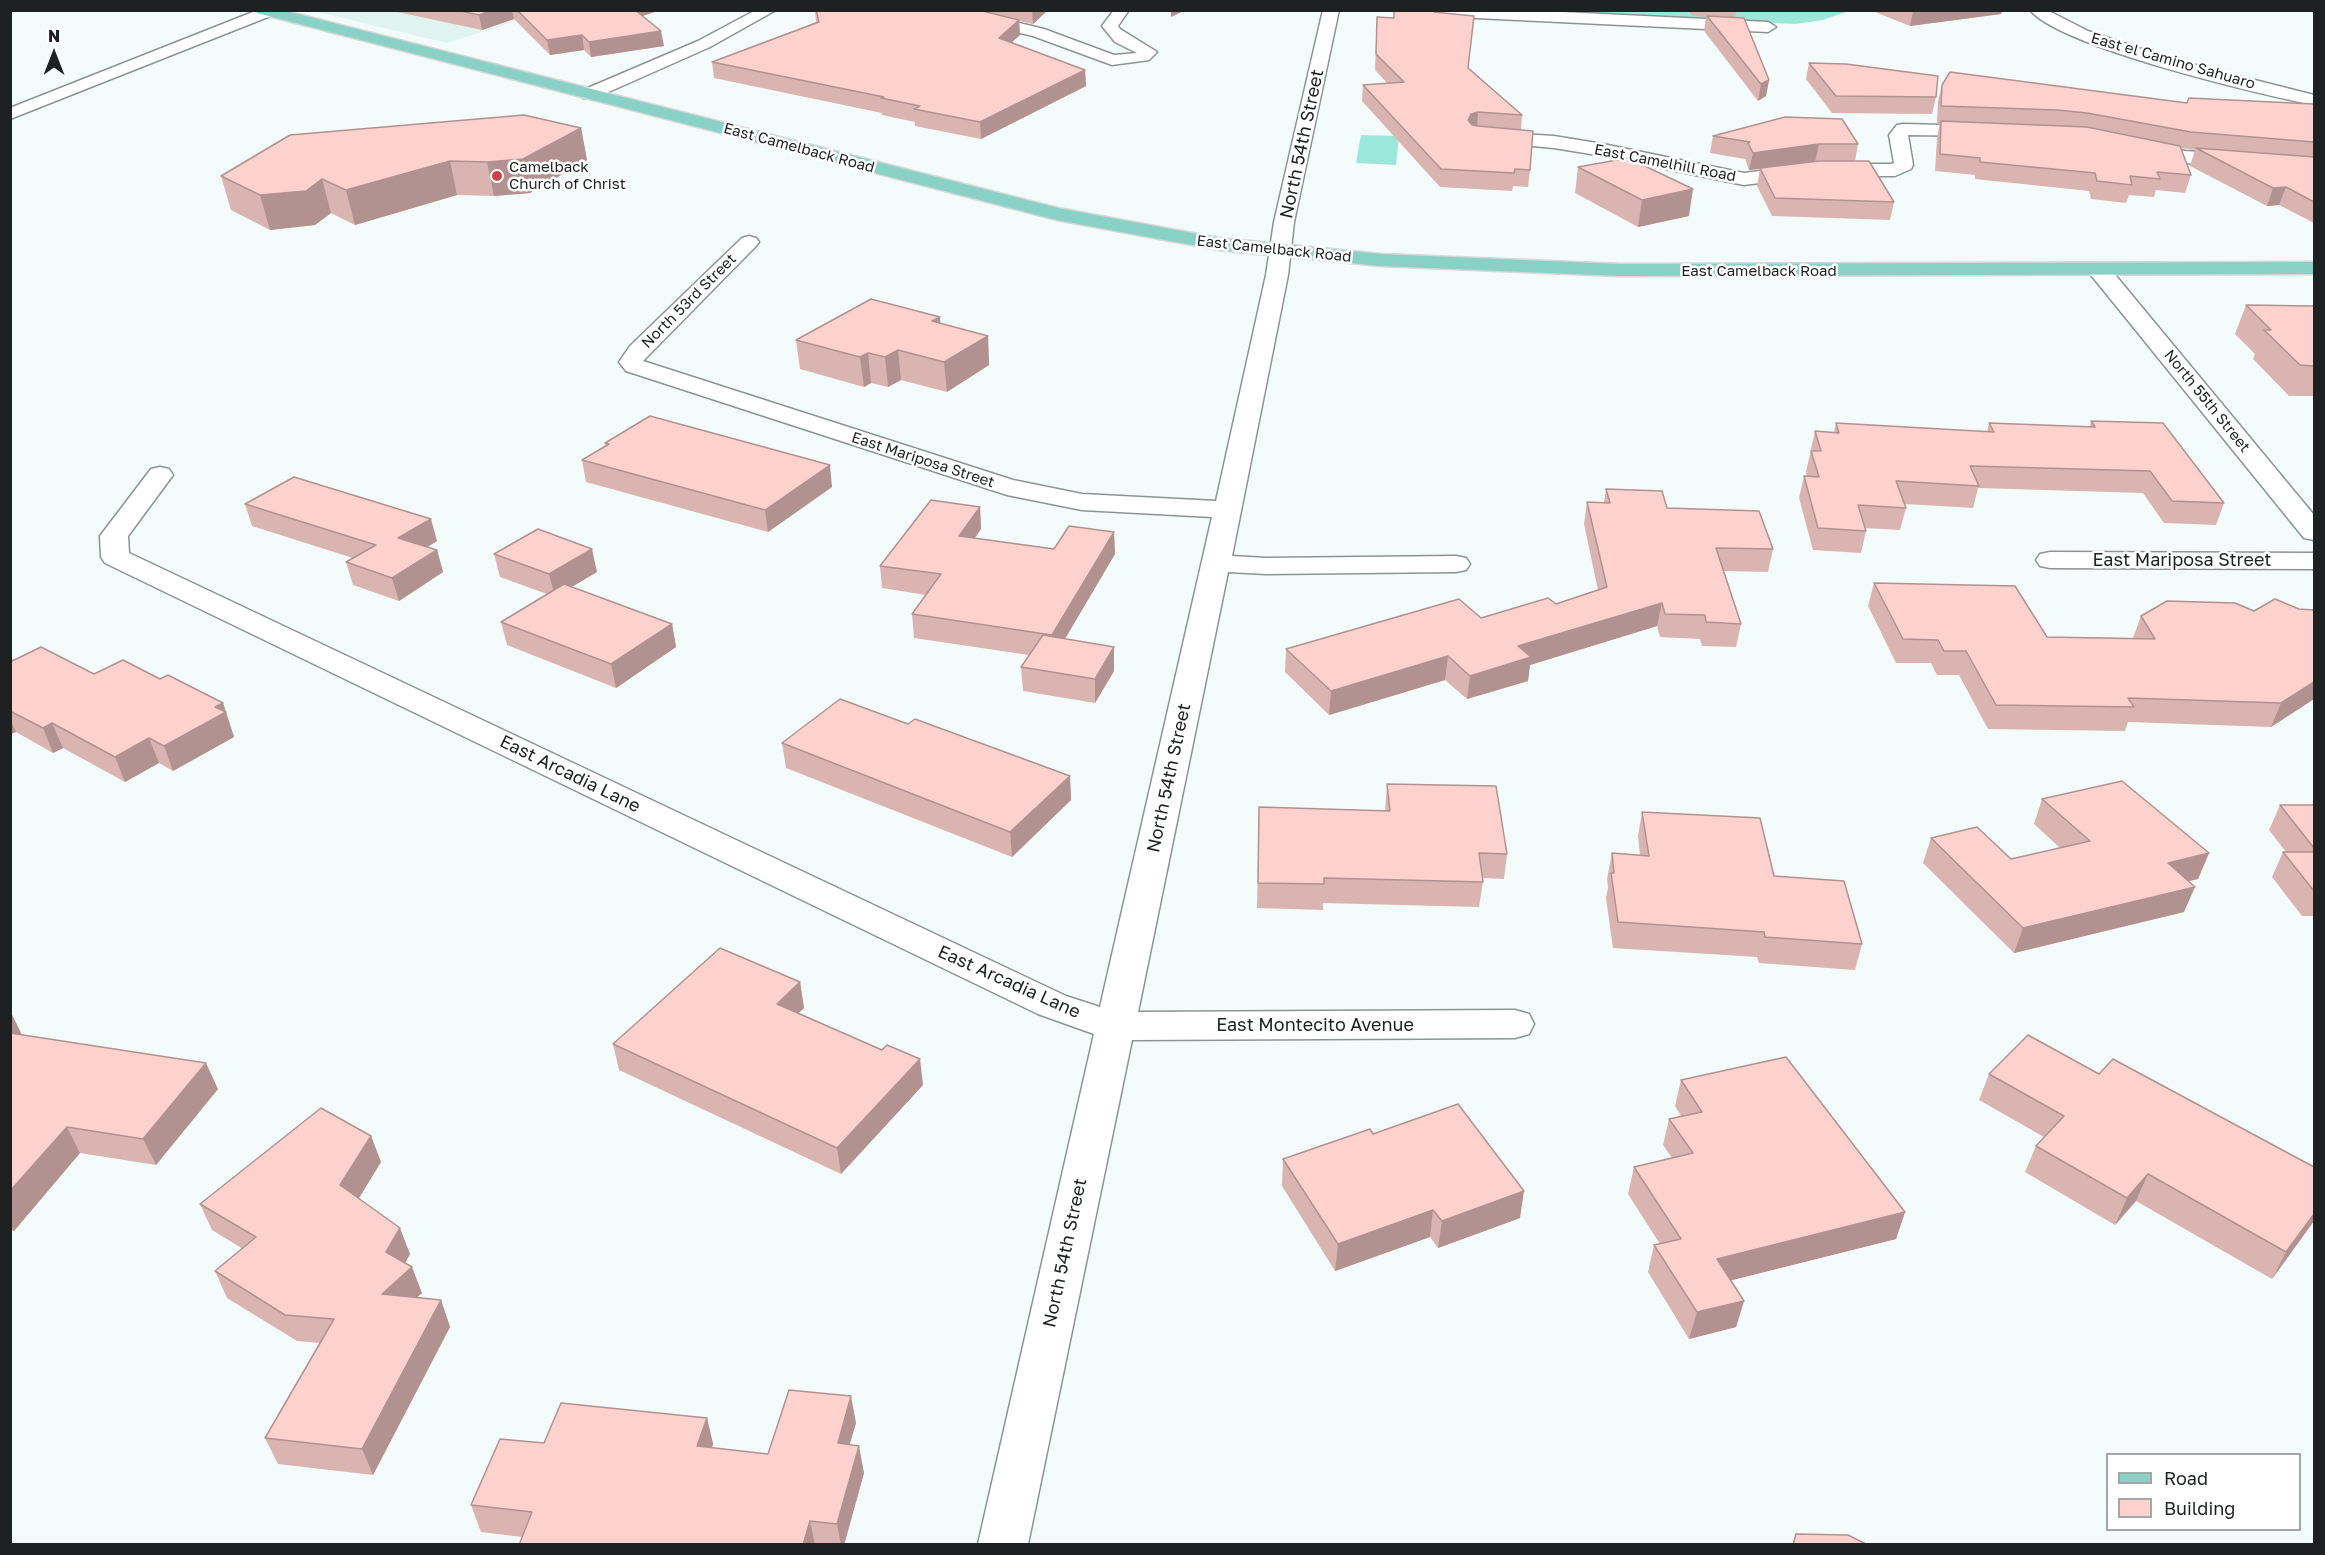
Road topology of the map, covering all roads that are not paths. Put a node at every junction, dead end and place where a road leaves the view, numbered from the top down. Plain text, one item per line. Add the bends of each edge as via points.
1 (769, 10) edge
2 (931, 10) edge
3 (1122, 10) edge
4 (1331, 10) edge
5 (1413, 10) edge
6 (2037, 10) edge
7 (265, 11) edge
8 (1768, 27) dead end
9 (1075, 30) dead end
10 (1038, 32) junction
11 (589, 94) junction
12 (2314, 99) edge
13 (10, 114) edge
14 (1995, 132) edge
15 (1477, 136) edge
16 (2118, 144) edge
17 (2314, 167) edge
18 (749, 242) dead end
19 (1281, 251) junction
20 (2314, 268) edge
21 (2099, 270) junction
22 (631, 362) joint
23 (160, 475) dead end
24 (1226, 509) junction
25 (2314, 532) edge
26 (2050, 560) dead end
27 (2314, 561) edge
28 (1216, 563) junction
29 (1456, 564) dead end
30 (1515, 1024) dead end
31 (1114, 1026) junction
32 (1003, 1545) edge

1 - 11 street via 704,44
2 - 10 street
3 - 10 street via 1104,26 1149,52 1143,57 1113,60
4 - 19 street, North 54th Street
5 - 8 street
6 - 12 street, East el Camino Sahuaro via 2072,31 2130,51
7 - 11 main road, East Camelback Road
7 - 13 street
9 - 10 street
11 - 19 main road, East Camelback Road via 1057,214 1173,237
14 - 15 street, East Camelhill Road via 1903,129 1898,135 1904,165 1895,170 1815,170 1744,179 1554,142
16 - 17 street via 2185,157
18 - 22 street, North 53rd Street
19 - 21 main road, East Camelback Road via 1440,264 1620,270
19 - 24 street, North 54th Street
20 - 21 main road, East Camelback Road
21 - 25 street, North 55th Street
22 - 24 street, East Mariposa Street via 642,369 1007,487 1093,503
23 - 31 street, East Arcadia Lane via 114,537 115,557 1052,1005
24 - 28 street, North 54th Street
26 - 27 street, East Mariposa Street
28 - 29 street
28 - 31 street, North 54th Street
30 - 31 street, East Montecito Avenue
31 - 32 street, North 54th Street

